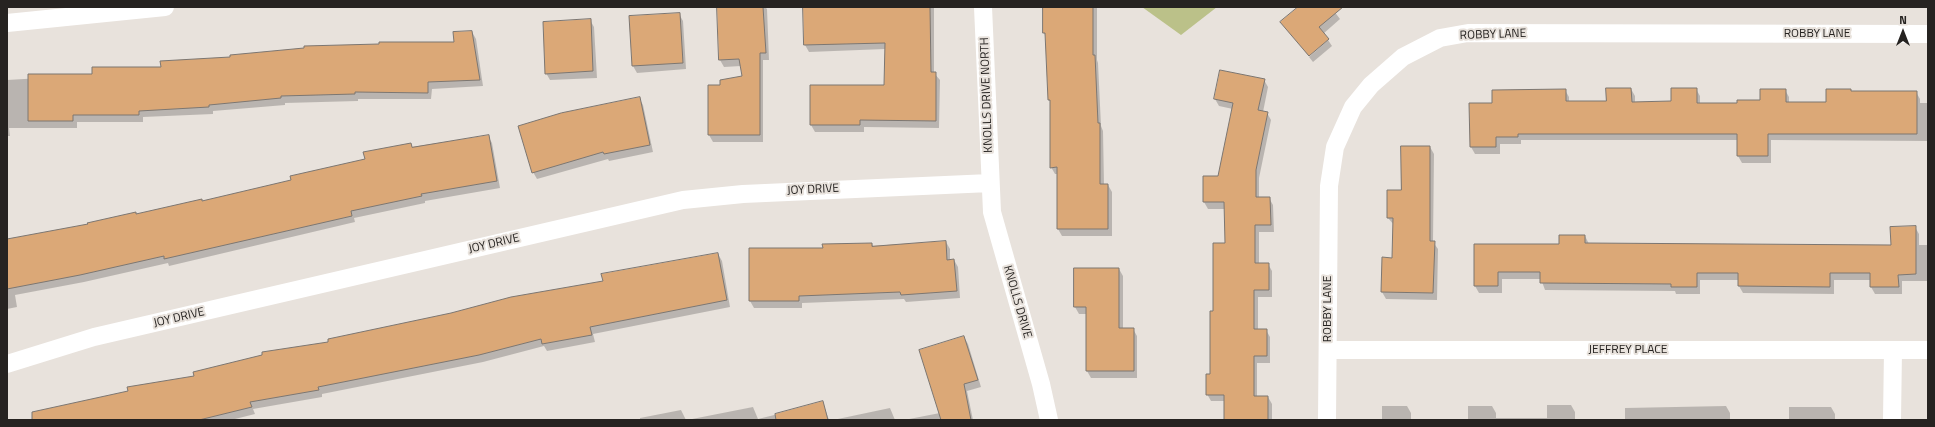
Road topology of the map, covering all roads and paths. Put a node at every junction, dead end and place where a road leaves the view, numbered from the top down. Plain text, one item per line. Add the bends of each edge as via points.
1 (164, 7) edge
2 (983, 7) edge
3 (7, 23) edge
4 (1928, 34) edge
5 (990, 183) junction
6 (1328, 350) junction
7 (1893, 350) junction
8 (1928, 350) edge
9 (7, 364) edge
10 (1049, 420) edge
11 (1327, 420) edge
12 (1892, 420) edge

1 - 3 street
2 - 5 street, KNOLLS DRIVE NORTH
4 - 6 street, ROBBY LANE via 1468,33 1440,38 1403,57 1370,85 1353,107 1335,147 1329,186
5 - 9 street, JOY DRIVE via 744,194 682,200 94,338
5 - 10 street, KNOLLS DRIVE via 992,212
6 - 7 street, JEFFREY PLACE
6 - 11 street, ROBBY LANE
7 - 8 street, JEFFREY PLACE
7 - 12 street

